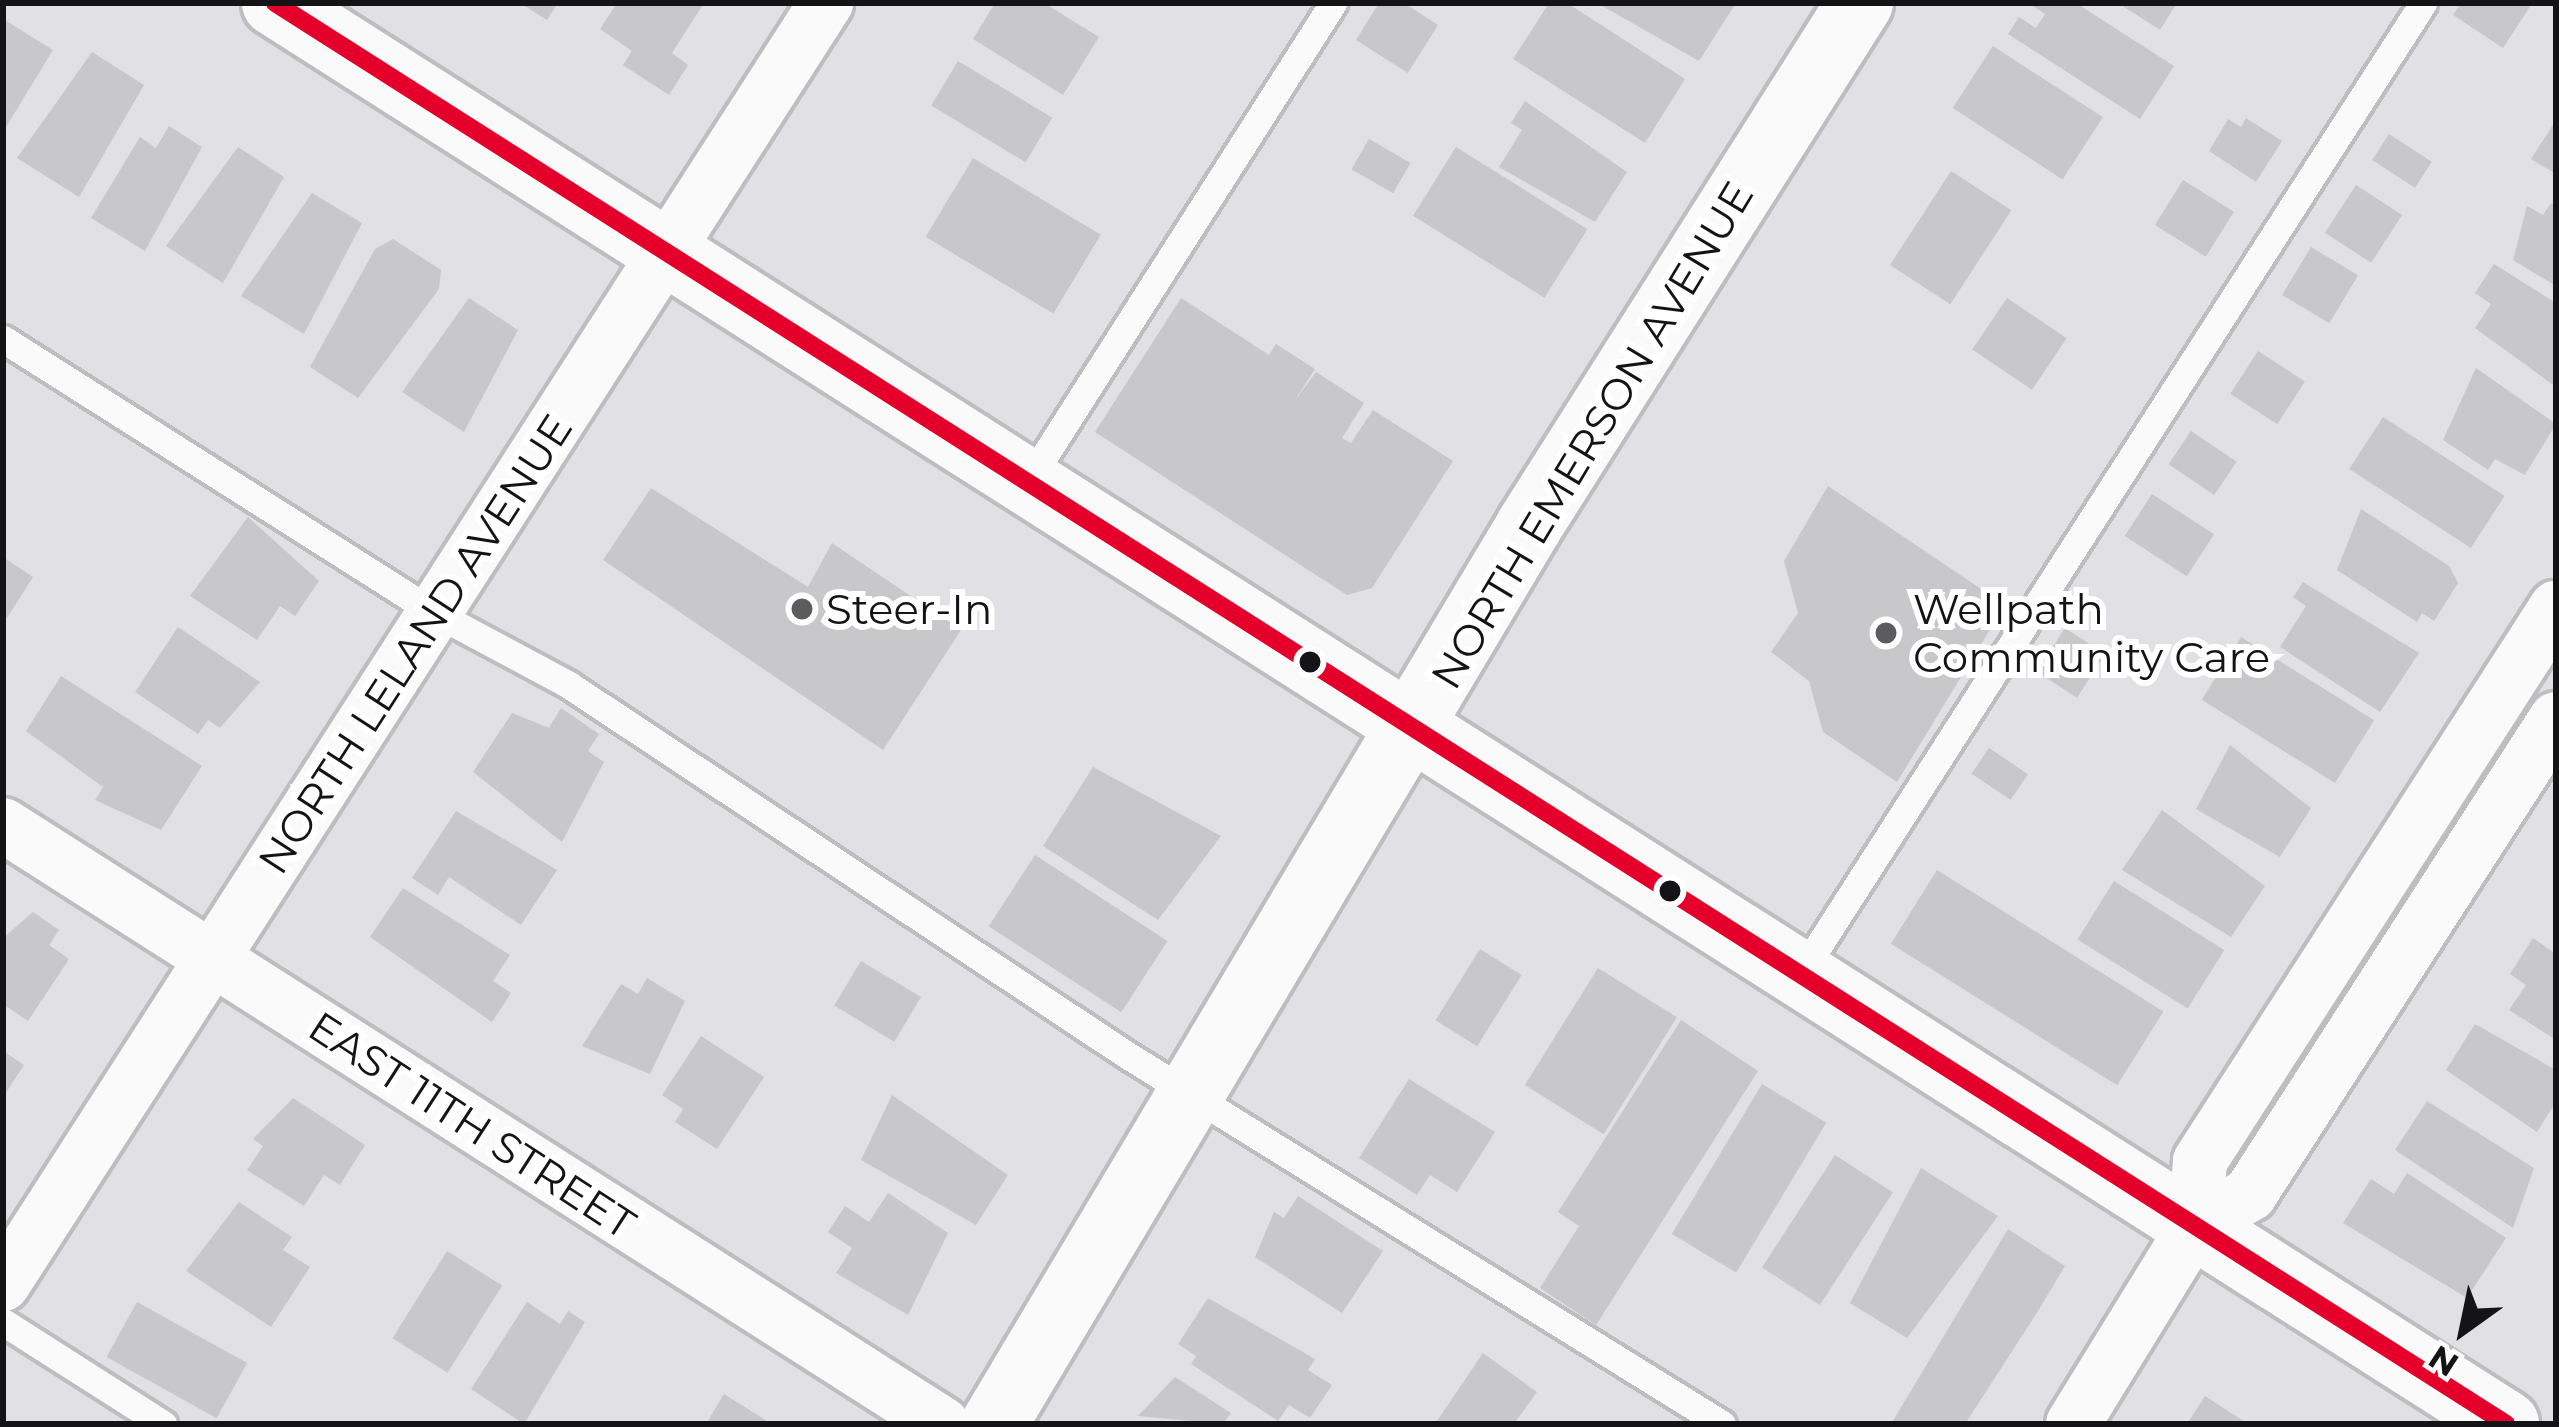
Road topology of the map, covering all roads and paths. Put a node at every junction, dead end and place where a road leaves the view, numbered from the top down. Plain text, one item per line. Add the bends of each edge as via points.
1 (275, 3) edge
2 (826, 3) edge
3 (1334, 3) edge
4 (1860, 3) edge
5 (2423, 3) edge
6 (667, 251) junction
7 (3, 339) edge
8 (1030, 480) junction
9 (2556, 608) edge
10 (435, 613) junction
11 (2556, 719) edge
12 (1415, 727) junction
13 (3, 825) edge
14 (212, 959) junction
15 (1801, 973) junction
16 (1197, 1089) junction
17 (2195, 1226) junction
18 (3, 1284) edge
19 (3, 1322) edge
20 (163, 1424) edge
21 (942, 1424) edge
22 (994, 1424) edge
23 (1722, 1424) edge
24 (2073, 1424) edge
25 (2506, 1424) edge

1 - 6 main road
2 - 6 street, NORTH LELAND AVENUE
3 - 8 lane
4 - 12 main road, NORTH EMERSON AVENUE via 1528,526
5 - 15 lane
6 - 8 main road
6 - 10 street, NORTH LELAND AVENUE
7 - 10 lane
8 - 12 main road
9 - 17 street via 2200,1161
10 - 14 street, NORTH LELAND AVENUE
10 - 16 lane via 569,685 1127,1054
11 - 17 street via 2250,1193
12 - 15 main road
12 - 16 main road, NORTH EMERSON AVENUE
13 - 14 street, EAST 11TH STREET
14 - 18 street, NORTH LELAND AVENUE
14 - 21 street, EAST 11TH STREET
15 - 17 main road
16 - 22 main road, NORTH EMERSON AVENUE
16 - 23 lane
17 - 24 street
17 - 25 main road
19 - 20 lane

